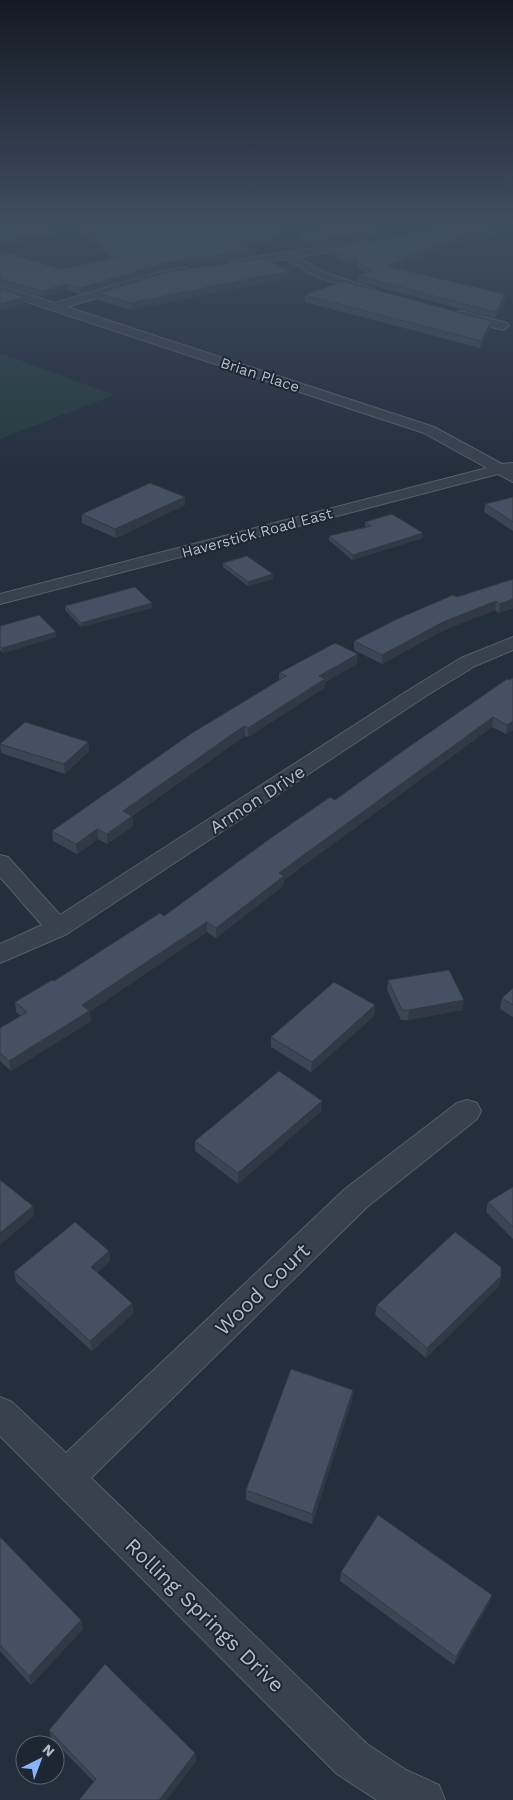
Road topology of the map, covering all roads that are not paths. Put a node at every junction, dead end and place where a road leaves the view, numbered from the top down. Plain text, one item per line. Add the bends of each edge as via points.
1 (49, 305) edge
2 (61, 305) edge
3 (55, 307) junction
4 (447, 311) edge
5 (503, 326) dead end
6 (509, 471) edge
7 (0, 599) edge
8 (513, 643) edge
9 (0, 862) edge
10 (58, 928) junction
11 (0, 954) edge
12 (467, 1111) dead end
13 (0, 1413) edge
14 (65, 1478) junction
15 (424, 1800) edge

1 - 3 street, Brian Place
2 - 3 street
3 - 6 street, Brian Place via 429,430
4 - 5 street
6 - 7 street, Haverstick Road East
8 - 10 street, Armon Drive via 468,662 419,692
9 - 10 street
10 - 11 street, Armon Drive
12 - 14 street, Wood Court via 356,1198
13 - 14 street, Rolling Springs Drive
14 - 15 street, Rolling Springs Drive via 352,1760 391,1785

